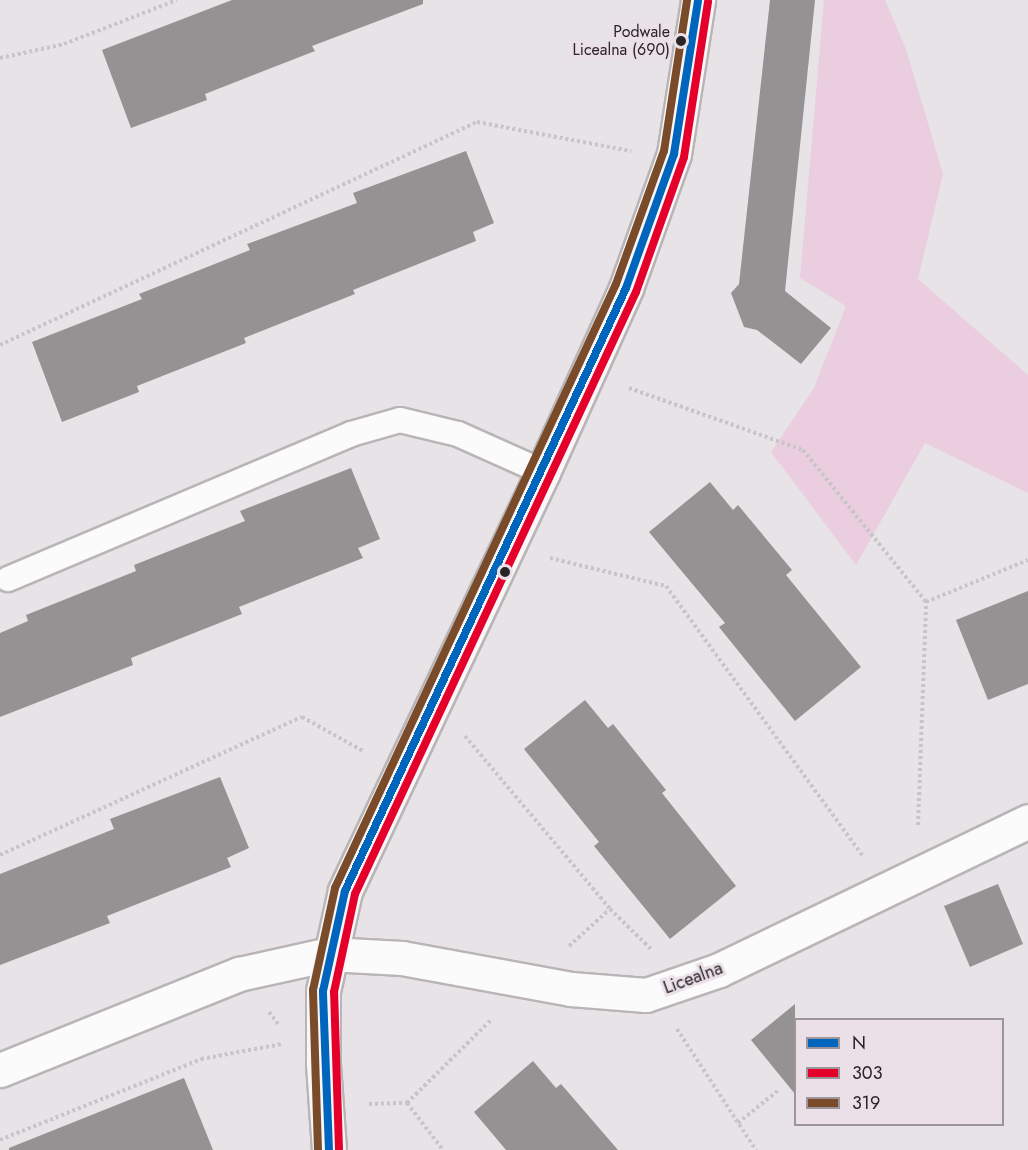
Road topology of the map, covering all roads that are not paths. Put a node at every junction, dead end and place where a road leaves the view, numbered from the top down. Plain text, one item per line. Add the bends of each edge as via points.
1 (698, 0) edge
2 (543, 472) junction
3 (8, 579) dead end
4 (1026, 830) edge
5 (329, 954) junction
6 (0, 1070) edge
7 (329, 1150) edge

1 - 2 street via 670,164 626,288
2 - 3 lane via 458,434 400,420 351,434
2 - 5 street via 345,891
4 - 5 street, Licealna via 719,970 646,995 571,989 402,958
5 - 6 street, Licealna via 239,974
5 - 7 street via 323,991

